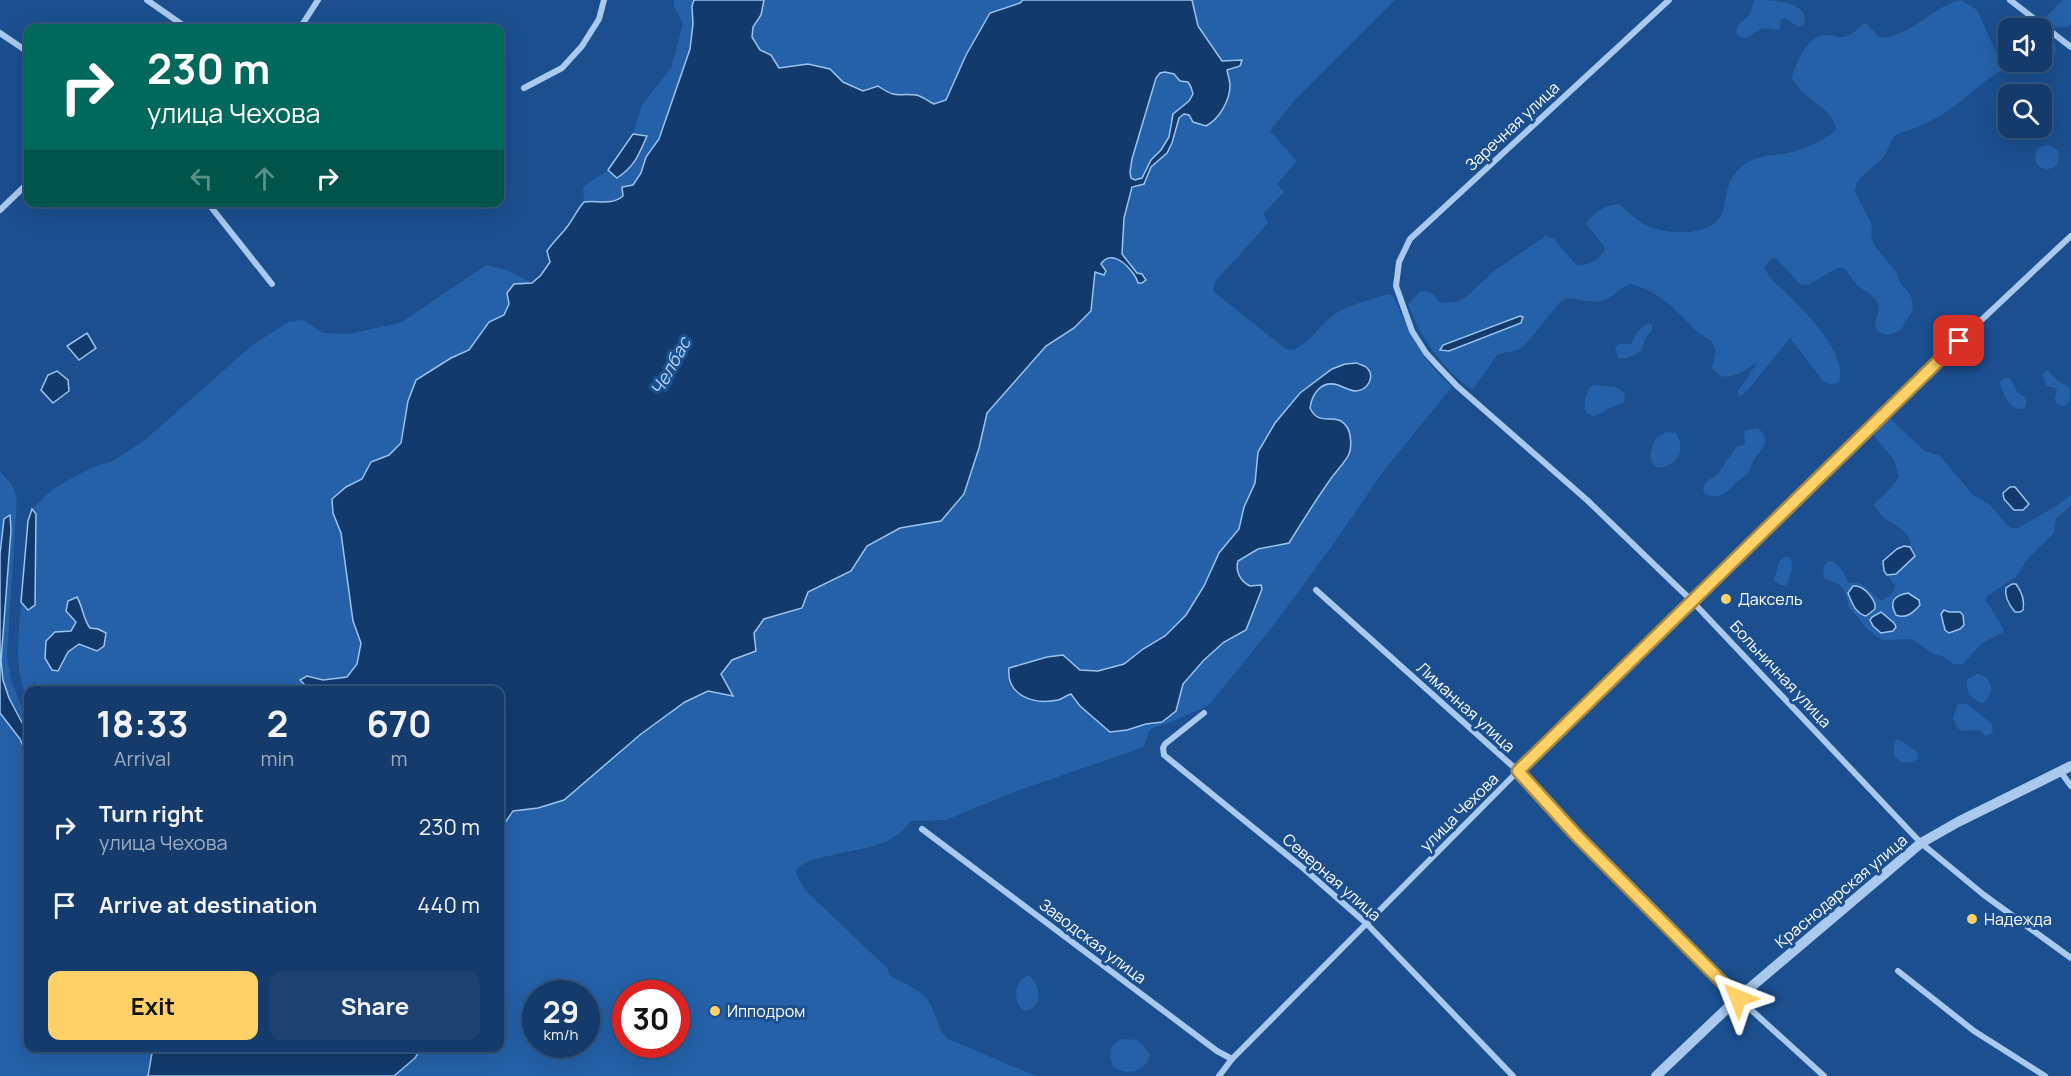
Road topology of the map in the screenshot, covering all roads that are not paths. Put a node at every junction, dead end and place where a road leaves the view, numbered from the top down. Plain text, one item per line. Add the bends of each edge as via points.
1 (147, 0) edge
2 (318, 0) edge
3 (604, 0) edge
4 (1669, 0) edge
5 (2010, 0) edge
6 (175, 24) edge
7 (303, 24) edge
8 (0, 33) edge
9 (2071, 46) edge
10 (24, 49) edge
11 (524, 88) dead end
12 (24, 187) edge
13 (211, 207) edge
14 (0, 210) edge
15 (2071, 236) edge
16 (272, 284) dead end
17 (1396, 286) joint
18 (1316, 590) dead end
19 (1691, 600) junction
20 (1204, 713) dead end
21 (2071, 766) edge
22 (1518, 771) junction
23 (2060, 771) junction
24 (2071, 786) edge
25 (922, 829) dead end
26 (1921, 843) junction
27 (1367, 924) junction
28 (2071, 958) edge
29 (1898, 971) dead end
30 (1738, 998) junction
31 (1232, 1059) junction
32 (1219, 1076) edge
33 (1513, 1076) edge
34 (1656, 1076) edge
35 (1824, 1076) edge
36 (2045, 1076) edge

1 - 6 street
2 - 7 street
3 - 11 street via 599,19 562,68
4 - 17 street, Заречная улица via 1416,233 1399,262
5 - 9 street
8 - 10 street
12 - 14 street
13 - 16 street
15 - 19 street, улица Чехова
17 - 19 street, Больничная улица via 1412,331 1437,365
18 - 22 street, Лиманная улица
19 - 22 street, улица Чехова
19 - 26 street, Больничная улица
20 - 27 street, Северная улица via 1162,748 1164,755
21 - 23 street, Краснодарская улица
22 - 27 street, улица Чехова
22 - 30 street, Лиманная улица
23 - 24 street
23 - 26 street, Краснодарская улица
25 - 31 street, Заводская улица
26 - 28 street, Больничная улица
26 - 30 street, Краснодарская улица
27 - 31 street, улица Чехова
27 - 33 street, Северная улица
29 - 36 street via 1974,1031
30 - 34 street, Краснодарская улица
30 - 35 street, Лиманная улица
31 - 32 street

